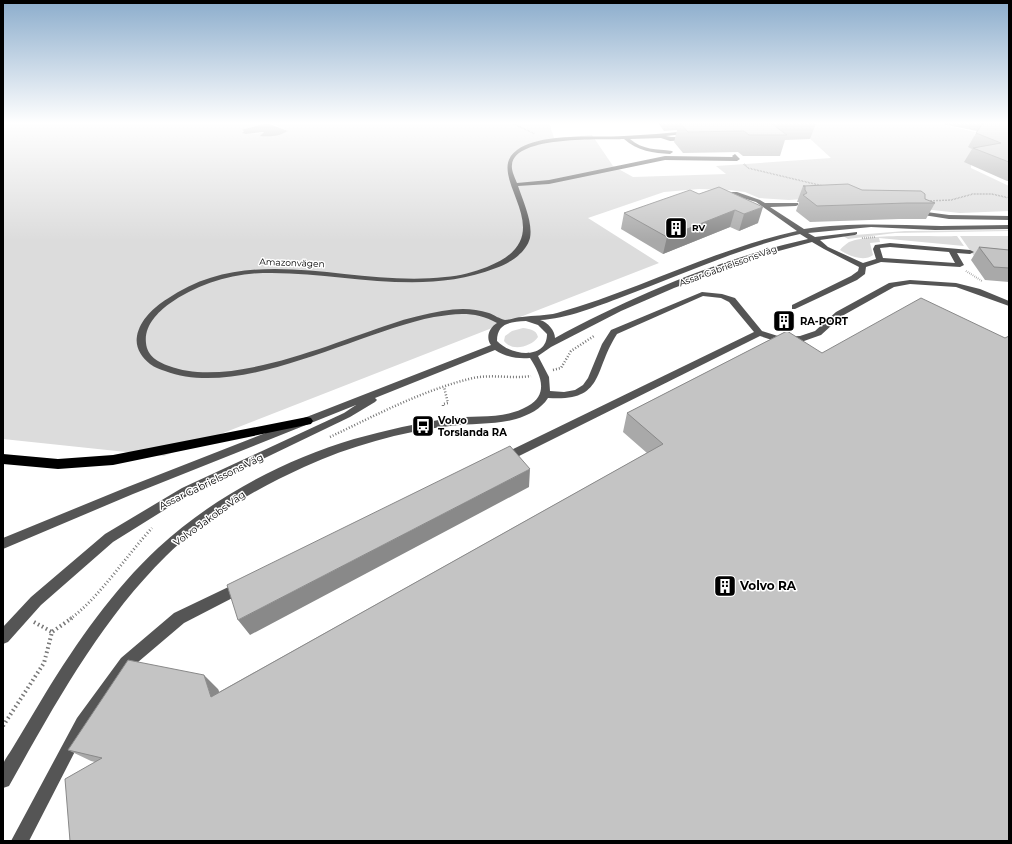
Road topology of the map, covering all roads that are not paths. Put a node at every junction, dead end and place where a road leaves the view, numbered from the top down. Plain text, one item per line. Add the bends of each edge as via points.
1 (510, 162) edge
2 (644, 162) edge
3 (514, 185) junction
4 (715, 194) edge
5 (796, 204) dead end
6 (764, 205) junction
7 (919, 213) edge
8 (1009, 218) edge
9 (1009, 227) edge
10 (942, 228) junction
11 (804, 232) junction
12 (814, 239) junction
13 (952, 250) junction
14 (970, 252) dead end
15 (880, 260) junction
16 (863, 266) junction
17 (1009, 304) edge
18 (795, 308) dead end
19 (529, 320) junction
20 (503, 322) junction
21 (759, 333) junction
22 (550, 345) junction
23 (496, 346) junction
24 (533, 355) junction
25 (402, 383) junction
26 (544, 394) junction
27 (307, 421) junction
28 (3, 459) edge
29 (494, 464) edge
30 (3, 544) edge
31 (255, 580) edge
32 (3, 637) edge
33 (3, 780) edge
34 (20, 841) edge

1 - 3 street, Amazonvägen
2 - 3 street via 563,179
3 - 20 street, Amazonvägen via 527,227 526,238 522,247 512,256 488,270 434,281 277,270 234,274 202,284 172,298 149,320 144,327 141,340 147,357 160,367 179,373 208,376 266,366 397,324 434,315 474,312
4 - 6 street via 748,197
5 - 6 street
6 - 11 street
7 - 8 street via 949,217
9 - 10 street, Assar Gabrielssons Väg
10 - 11 street, Assar Gabrielssons Väg via 861,226
10 - 12 street, Assar Gabrielssons Väg via 868,231
11 - 12 street
11 - 19 street, Assar Gabrielssons Väg via 740,247 597,304 551,317
12 - 16 street via 836,254
12 - 22 street, Assar Gabrielssons Väg via 735,261 627,304
13 - 14 street
13 - 15 street via 881,245 877,246 876,250
13 - 15 street via 960,266
15 - 16 street
16 - 18 street via 862,272 854,278
17 - 21 street via 956,285 910,282 892,285 839,314 818,333 801,339 781,340
19 - 20 street
19 - 22 street via 541,323 548,329 552,337
20 - 23 street via 492,333
21 - 26 street, Assar Gabrielssons Väg via 732,300 722,296 693,296 614,332 608,340 591,382 579,394 561,397
21 - 29 street
22 - 24 street
23 - 24 street via 512,355
23 - 25 street, Assar Gabrielssons Väg
24 - 26 street via 546,380
25 - 27 street, Assar Gabrielssons Väg
25 - 32 street, Assar Gabrielssons Väg via 347,415 186,491 145,514 81,560 36,601
26 - 33 street, Volvo Jakobs Väg via 534,406 512,416 423,426 383,434 342,447 289,469 219,508 161,553 112,609 44,707
27 - 28 highway via 107,461 52,464
27 - 30 street, Assar Gabrielssons Väg via 130,490
31 - 34 street via 179,618 126,663 82,723

